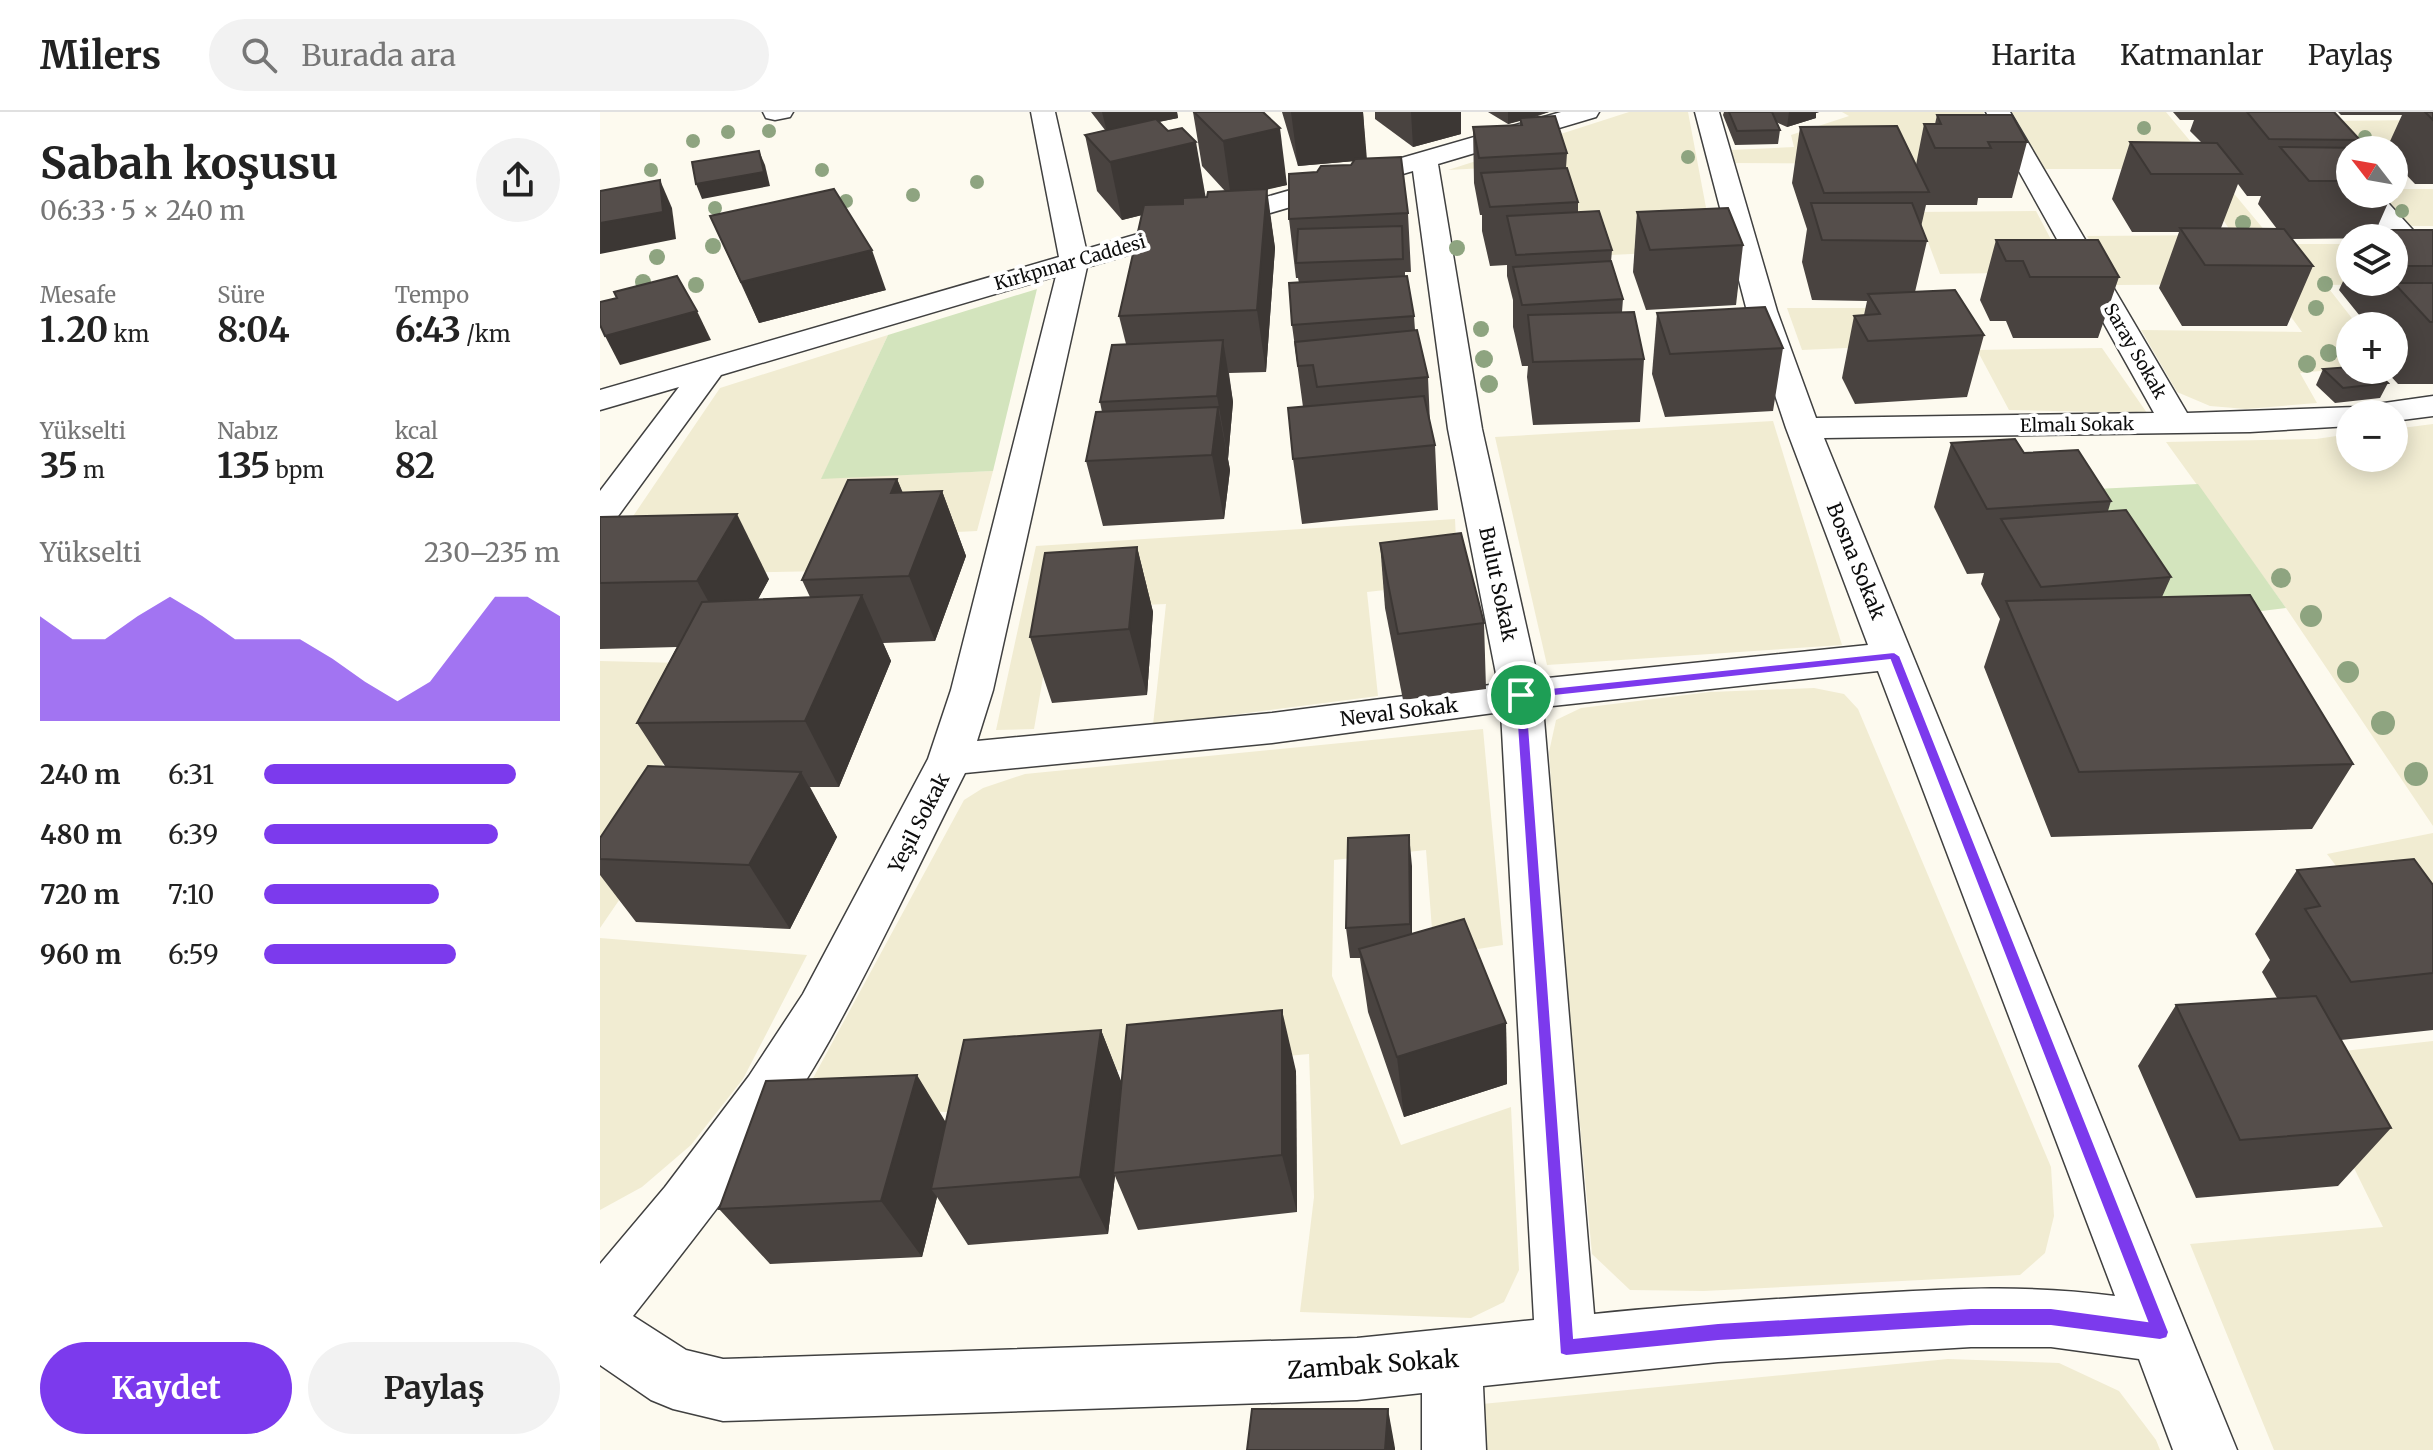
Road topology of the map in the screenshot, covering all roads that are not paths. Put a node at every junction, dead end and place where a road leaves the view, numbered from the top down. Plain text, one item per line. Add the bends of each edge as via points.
1 (1043, 112) edge
2 (1587, 112) edge
3 (1707, 112) edge
4 (1998, 112) edge
5 (1424, 159) junction
6 (2378, 208) edge
7 (1074, 261) junction
8 (2433, 269) edge
9 (710, 368) junction
10 (600, 400) edge
11 (2433, 406) edge
12 (2408, 409) edge
13 (2336, 418) edge
14 (2176, 423) junction
15 (1803, 428) junction
16 (600, 515) edge
17 (1894, 656) junction
18 (1521, 695) junction
19 (950, 759) junction
20 (600, 1310) edge
21 (600, 1329) edge
22 (2160, 1332) junction
23 (1566, 1347) junction
24 (1452, 1360) junction
25 (1454, 1450) edge
26 (2205, 1450) edge

1 - 7 street
2 - 5 street, Kırkpınar Caddesi
3 - 15 street, Bosna Sokak via 1762,311
4 - 14 street, Saray Sokak
5 - 7 street, Kırkpınar Caddesi
5 - 18 street, Bulut Sokak via 1465,429
6 - 8 street
7 - 9 street, Kırkpınar Caddesi
7 - 19 street, Yeşil Sokak via 972,690
9 - 10 street, Kırkpınar Caddesi
9 - 16 street
11 - 12 street
13 - 14 street, Elmalı Sokak
14 - 15 street, Elmalı Sokak
15 - 17 street, Bosna Sokak
17 - 18 street, Neval Sokak
17 - 22 street, Bosna Sokak
18 - 19 street, Neval Sokak via 1272,728
18 - 23 street, Bulut Sokak
19 - 20 street, Yeşil Sokak via 828,996 768,1093
21 - 24 street, Zambak Sokak via 673,1378 723,1390 1357,1369
22 - 23 street, Zambak Sokak via 2051,1317 1971,1317
22 - 26 street, Bosna Sokak
23 - 24 street, Zambak Sokak
24 - 25 street

